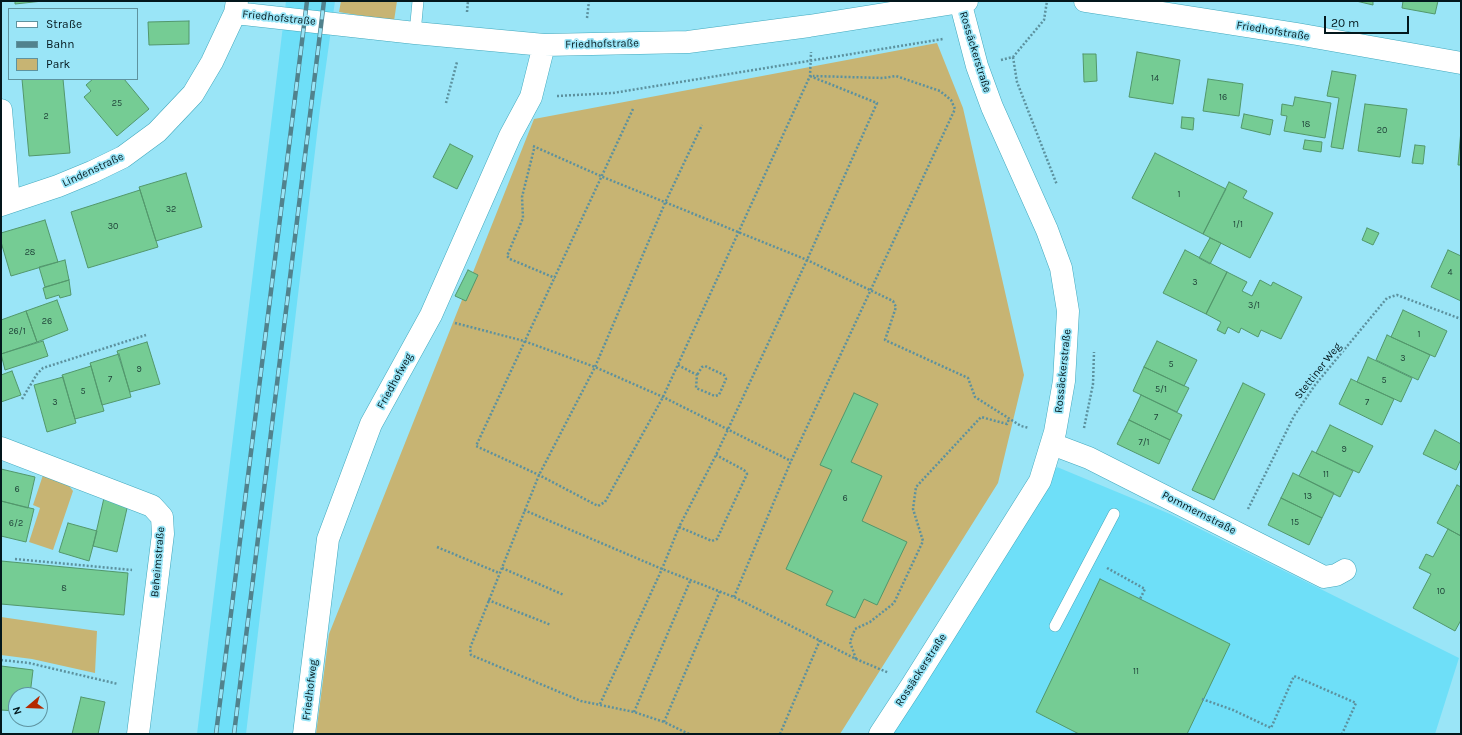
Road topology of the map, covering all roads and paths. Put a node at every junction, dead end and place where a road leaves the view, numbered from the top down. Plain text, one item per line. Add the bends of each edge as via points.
1 (418, 1) edge
2 (962, 1) edge
3 (1047, 1) edge
4 (1085, 1) edge
5 (236, 7) edge
6 (415, 33) junction
7 (968, 35) junction
8 (465, 37) junction
9 (544, 45) junction
10 (1461, 63) edge
11 (977, 66) junction
12 (810, 76) junction
13 (530, 97) junction
14 (446, 103) dead end
15 (634, 109) dead end
16 (1, 110) edge
17 (702, 125) dead end
18 (510, 136) junction
19 (535, 147) junction
20 (603, 177) junction
21 (665, 203) junction
22 (5, 204) edge
23 (739, 233) junction
24 (806, 260) junction
25 (555, 278) junction
26 (870, 292) junction
27 (431, 315) junction
28 (1461, 318) edge
29 (146, 335) dead end
30 (524, 341) junction
31 (678, 365) junction
32 (595, 367) junction
33 (696, 375) junction
34 (663, 397) junction
35 (22, 399) dead end
36 (1009, 419) junction
37 (726, 430) junction
38 (1054, 438) junction
39 (1, 448) edge
40 (716, 455) junction
41 (791, 461) junction
42 (539, 475) junction
43 (524, 510) junction
44 (1114, 514) dead end
45 (679, 527) junction
46 (1236, 531) junction
47 (437, 547) dead end
48 (15, 559) dead end
49 (1091, 560) junction
50 (502, 568) junction
51 (662, 569) junction
52 (1345, 570) dead end
53 (499, 573) junction
54 (158, 574) junction
55 (691, 580) junction
56 (720, 591) junction
57 (564, 595) dead end
58 (734, 597) junction
59 (1140, 599) dead end
60 (488, 600) junction
61 (551, 625) dead end
62 (1055, 626) dead end
63 (820, 640) junction
64 (856, 659) junction
65 (1, 660) edge
66 (912, 685) junction
67 (144, 690) junction
68 (1202, 699) dead end
69 (600, 704) junction
70 (634, 712) junction
71 (664, 722) junction
72 (138, 734) edge
73 (304, 734) edge
74 (688, 734) edge
75 (780, 734) edge
76 (880, 734) edge
77 (1342, 734) edge

1 - 6 lane
2 - 7 street, Rossäckerstraße
2 - 9 street, Friedhofstraße via 688,42
3 - 11 path via 1044,20 1013,57
4 - 10 street, Friedhofstraße
5 - 6 street, Friedhofstraße
5 - 22 street, Lindenstraße via 212,62 192,94 157,132 123,157 92,172
6 - 8 street, Friedhofstraße
7 - 11 street, Rossäckerstraße
7 - 13 path via 612,93
8 - 9 street, Friedhofstraße
8 - 14 path
9 - 13 street, Friedhofweg
11 - 38 street, Rossäckerstraße via 1061,268 1068,311 1064,381
12 - 23 path
12 - 24 path via 877,103
12 - 26 path via 896,76 940,91 951,100 955,109
13 - 18 street, Friedhofweg
15 - 20 path
16 - 22 street
17 - 21 path
18 - 19 path
18 - 27 street, Friedhofweg
19 - 20 path
19 - 25 path via 522,196 523,218 507,256 510,260
20 - 21 path
20 - 25 path
21 - 23 path
21 - 32 path
23 - 24 path
23 - 31 path
24 - 26 path
24 - 37 path
25 - 30 path
26 - 36 path via 893,301 896,307 885,340 968,378 975,397
26 - 41 path
27 - 30 path
27 - 73 street, Friedhofweg via 370,424 328,539
28 - 46 path, Stettiner Weg via 1397,295 1387,298 1315,385 1298,410
29 - 35 path via 43,368
30 - 32 path
30 - 42 path via 476,446
31 - 33 path
31 - 34 path
32 - 34 path
32 - 42 path
33 - 33 path via 696,388 715,396 719,395 726,379 724,375 705,366
34 - 37 path
34 - 42 path via 604,502 598,506
36 - 38 path
36 - 64 path via 1007,424 981,417 916,488 913,510 923,541 894,603 870,622 855,629 850,642
37 - 40 path
37 - 41 path
38 - 46 street, Pommernstraße
38 - 66 street, Rossäckerstraße via 1040,481
39 - 54 street, Beheimstraße via 152,506 162,517 163,528
40 - 45 path
40 - 45 path via 747,474 717,539 712,541
41 - 58 path
42 - 43 path
43 - 50 path
43 - 51 path
44 - 49 lane
45 - 51 path
46 - 52 street, Pommernstraße via 1324,576 1336,575
47 - 53 path
48 - 54 path
49 - 59 path via 1145,589
49 - 62 lane
50 - 53 path
50 - 57 path
51 - 55 path
51 - 69 path
53 - 60 path
54 - 67 street, Beheimstraße
55 - 56 path
55 - 70 path
56 - 58 path
56 - 71 path
58 - 63 path
60 - 61 path
60 - 69 path via 470,648 471,655 581,701
63 - 64 path
63 - 75 path
64 - 66 path
65 - 67 path via 29,663
66 - 76 street, Rossäckerstraße
67 - 72 street, Beheimstraße
68 - 77 path via 1271,728 1294,676 1356,704
69 - 70 path
70 - 71 path
71 - 74 path

